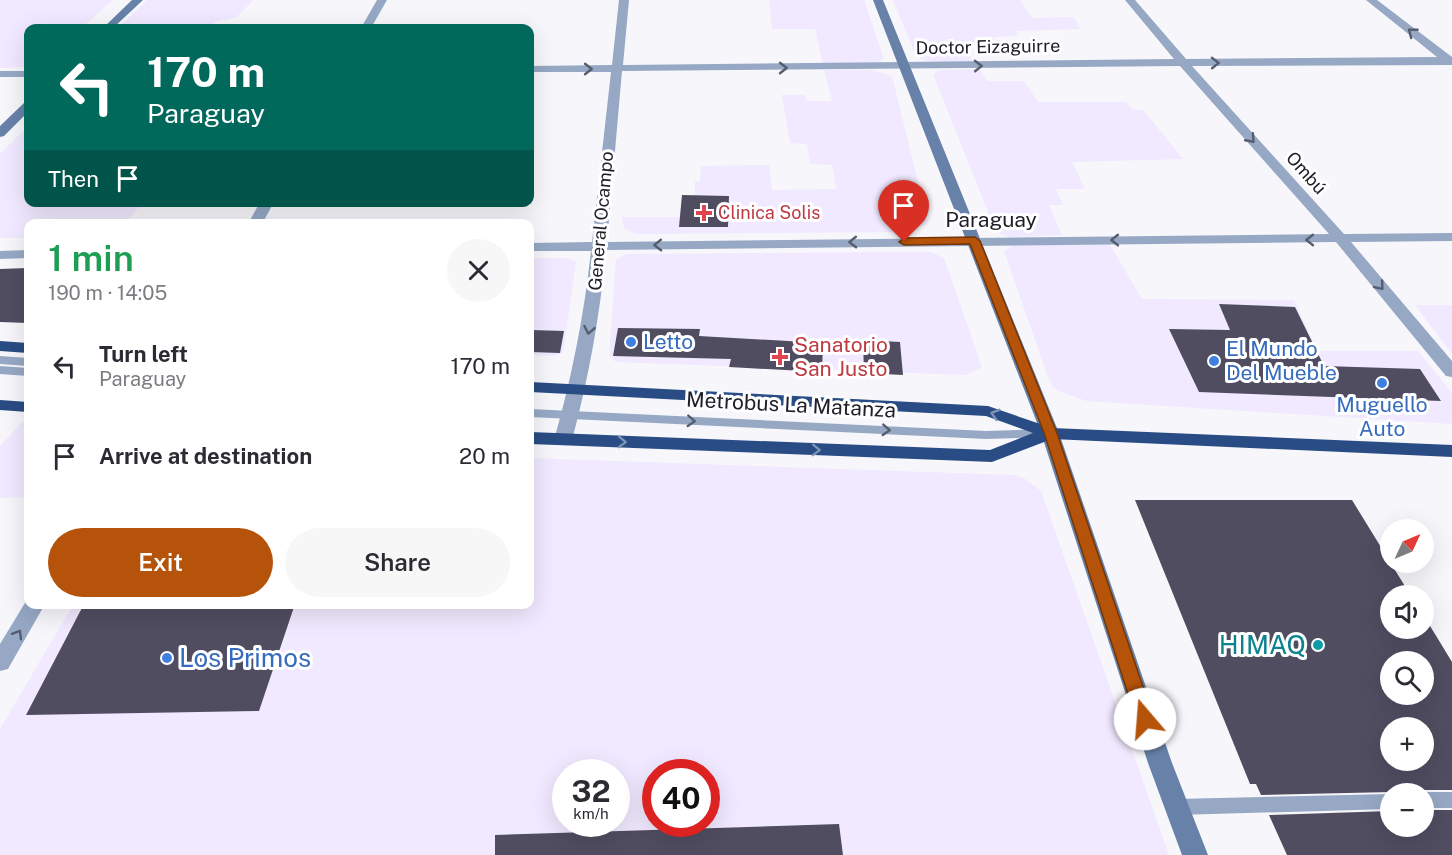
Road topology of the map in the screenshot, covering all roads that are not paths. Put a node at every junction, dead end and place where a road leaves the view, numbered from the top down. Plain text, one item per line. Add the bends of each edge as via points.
1 (138, 0) edge
2 (382, 0) edge
3 (624, 0) edge
4 (878, 0) edge
5 (1130, 0) edge
6 (1371, 0) edge
7 (112, 24) edge
8 (368, 24) edge
9 (1450, 61) edge
10 (1184, 63) junction
11 (903, 66) junction
12 (534, 69) edge
13 (616, 69) junction
14 (0, 74) edge
15 (24, 74) edge
16 (24, 110) edge
17 (0, 133) edge
18 (1452, 237) edge
19 (1341, 240) junction
20 (975, 241) junction
21 (599, 246) junction
22 (534, 247) edge
23 (24, 254) edge
24 (0, 255) edge
25 (0, 346) edge
26 (24, 348) edge
27 (0, 360) edge
28 (1446, 360) edge
29 (24, 362) edge
30 (0, 370) edge
31 (24, 372) edge
32 (1452, 372) edge
33 (534, 389) edge
34 (577, 390) junction
35 (0, 405) edge
36 (24, 407) edge
37 (534, 413) edge
38 (570, 416) junction
39 (1050, 433) junction
40 (534, 438) edge
41 (563, 440) junction
42 (1452, 451) edge
43 (32, 609) edge
44 (0, 663) edge
45 (1434, 800) edge
46 (1452, 800) edge
47 (1380, 801) edge
48 (1177, 807) junction
49 (1195, 855) edge

1 - 7 main road
2 - 8 street
3 - 13 street, General Ocampo
4 - 11 main road
5 - 10 street, Ombú
9 -> 6 street
10 -> 9 street, Doctor Eizaguirre
11 -> 10 street, Doctor Eizaguirre
10 -> 19 street, Ombú
13 -> 11 street, Doctor Eizaguirre
11 - 20 main road
12 -> 13 street, Doctor Eizaguirre
13 - 21 street, General Ocampo
14 - 15 street
16 - 17 main road
18 - 19 street, Paraguay
19 -> 20 street, Paraguay
19 -> 28 street, Ombú
20 -> 21 street, Paraguay
20 - 39 main road
21 - 22 street, Paraguay
21 -> 34 street, General Ocampo via 593,307
23 - 24 street
25 - 26 highway
27 - 29 lane
28 - 32 street, Ombú
30 - 31 lane
33 - 34 highway
34 - 38 street, General Ocampo
39 -> 34 highway via 988,411
35 - 36 highway
37 - 38 lane, Metrobus La Matanza
38 -> 39 lane, Metrobus La Matanza via 986,435
38 - 41 street, General Ocampo
41 -> 39 highway via 992,456
39 - 42 highway
39 - 48 main road
40 - 41 highway
44 -> 43 street
45 - 46 lane
47 - 48 lane
48 - 49 main road

